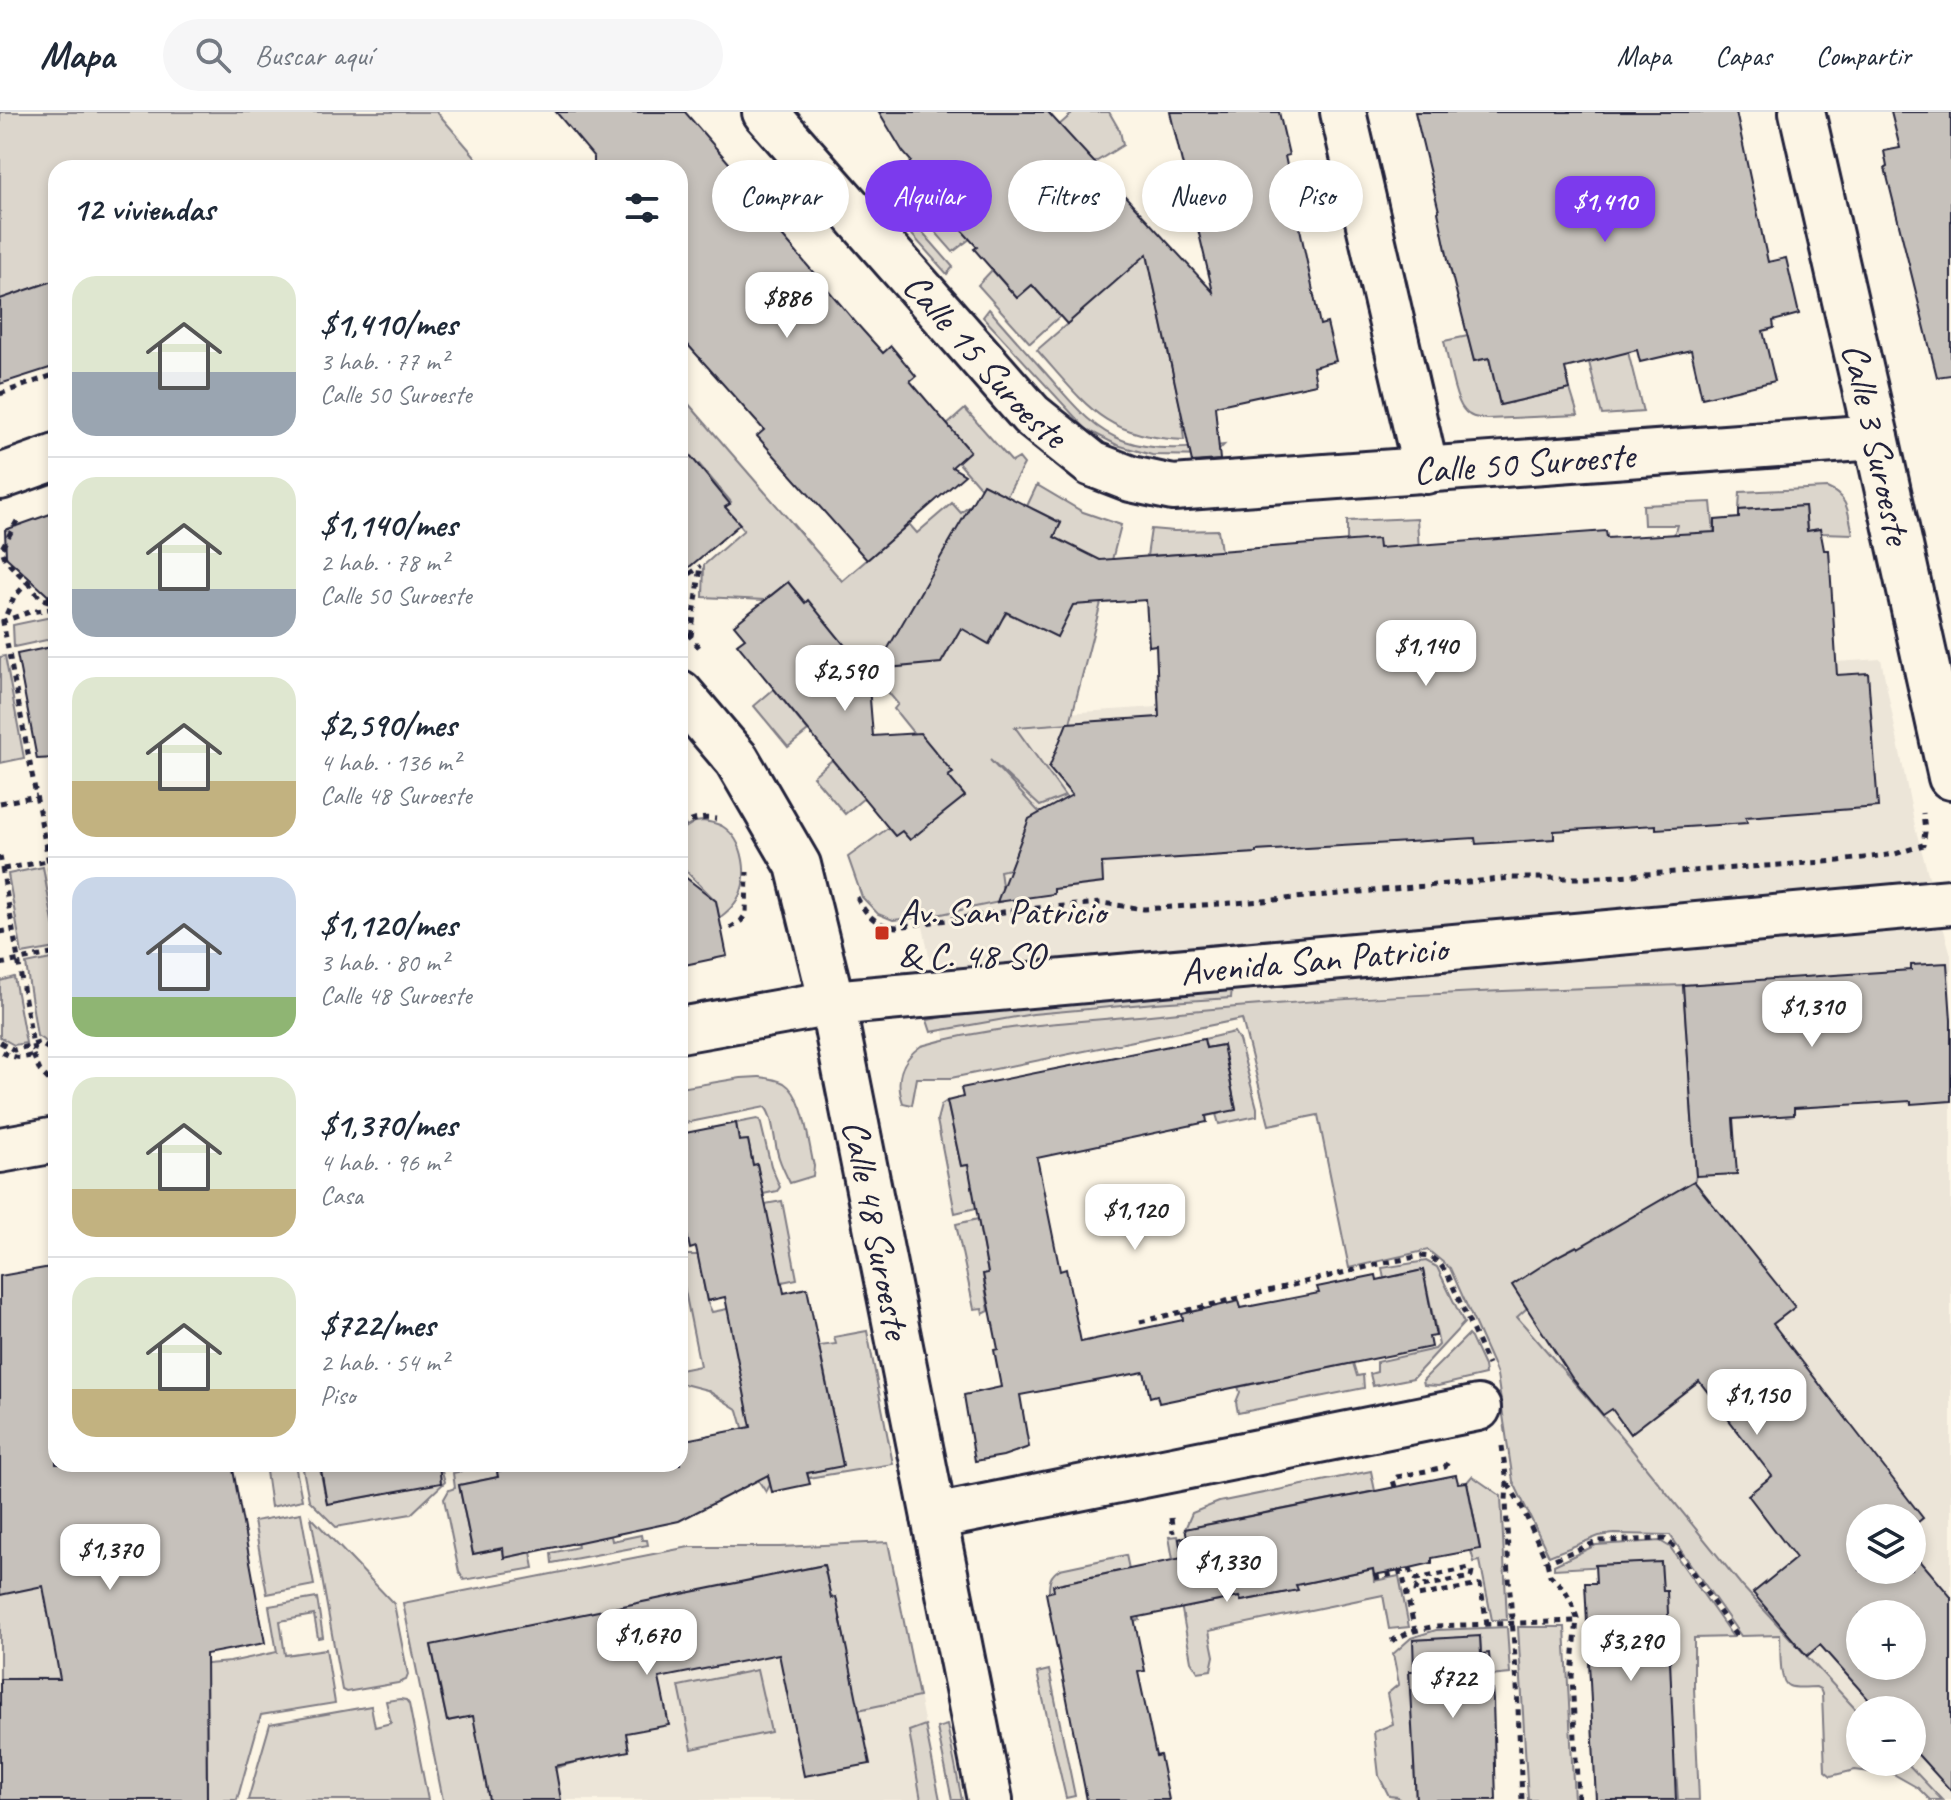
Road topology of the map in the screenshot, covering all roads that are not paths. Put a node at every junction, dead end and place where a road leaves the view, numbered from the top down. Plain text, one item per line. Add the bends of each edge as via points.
1 (765, 112) edge
2 (1343, 112) edge
3 (1802, 112) edge
4 (1876, 437) junction
5 (48, 460) edge
6 (1426, 471) junction
7 (0, 477) edge
8 (1173, 488) joint
9 (688, 702) edge
10 (1937, 792) edge
11 (1951, 902) edge
12 (832, 1003) junction
13 (688, 1029) edge
14 (48, 1141) edge
15 (0, 1150) edge
16 (1478, 1408) dead end
17 (934, 1517) junction
18 (990, 1800) edge

1 - 8 street, Calle 15 Suroeste via 1031,415 1092,464
2 - 6 street
3 - 4 street, Calle 3 Suroeste
4 - 6 street, Calle 50 Suroeste
4 - 10 street, Calle 3 Suroeste
5 - 7 street
6 - 8 street, Calle 50 Suroeste
9 - 12 street, Calle 48 Suroeste via 737,760 798,865
11 - 12 street, Avenida San Patricio
12 - 13 street, Avenida San Patricio
12 - 17 street, Calle 48 Suroeste
14 - 15 street
16 - 17 street
17 - 18 street, Calle 48 Suroeste

